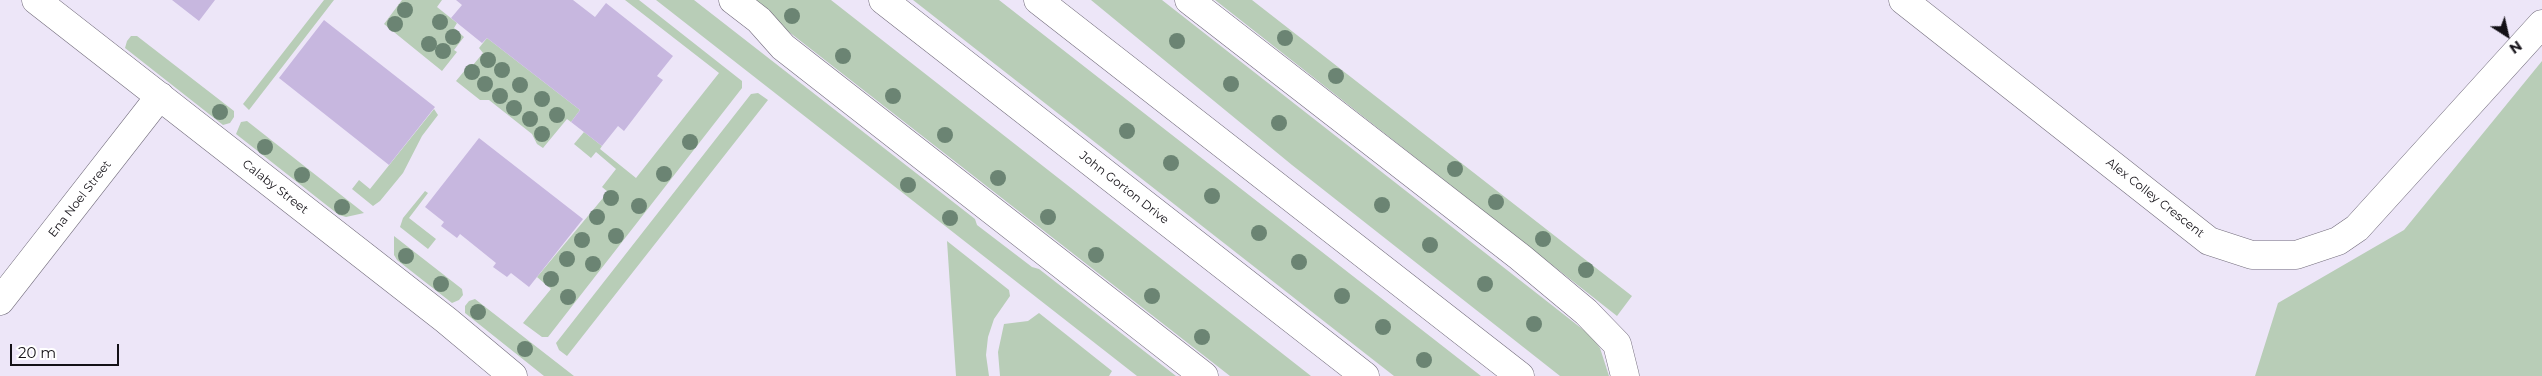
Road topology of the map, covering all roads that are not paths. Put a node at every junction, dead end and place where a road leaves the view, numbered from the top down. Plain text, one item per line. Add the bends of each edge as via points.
1 (36, 0) edge
2 (733, 0) edge
3 (884, 0) edge
4 (1038, 0) edge
5 (1189, 0) edge
6 (1903, 0) edge
7 (2542, 24) edge
8 (160, 96) junction
9 (0, 301) edge
10 (505, 374) edge
11 (1204, 376) edge
12 (1365, 376) edge
13 (1520, 376) edge
14 (1625, 376) edge

1 - 8 street, Calaby Street
2 - 11 street via 759,20 790,53
3 - 12 street, John Gorton Drive
4 - 13 street
5 - 14 street via 1586,312 1616,344
6 - 7 street, Alex Colley Crescent via 2209,241 2252,255 2296,255 2338,240 2357,228
8 - 9 street, Ena Noel Street
8 - 10 street, Calaby Street via 446,320

